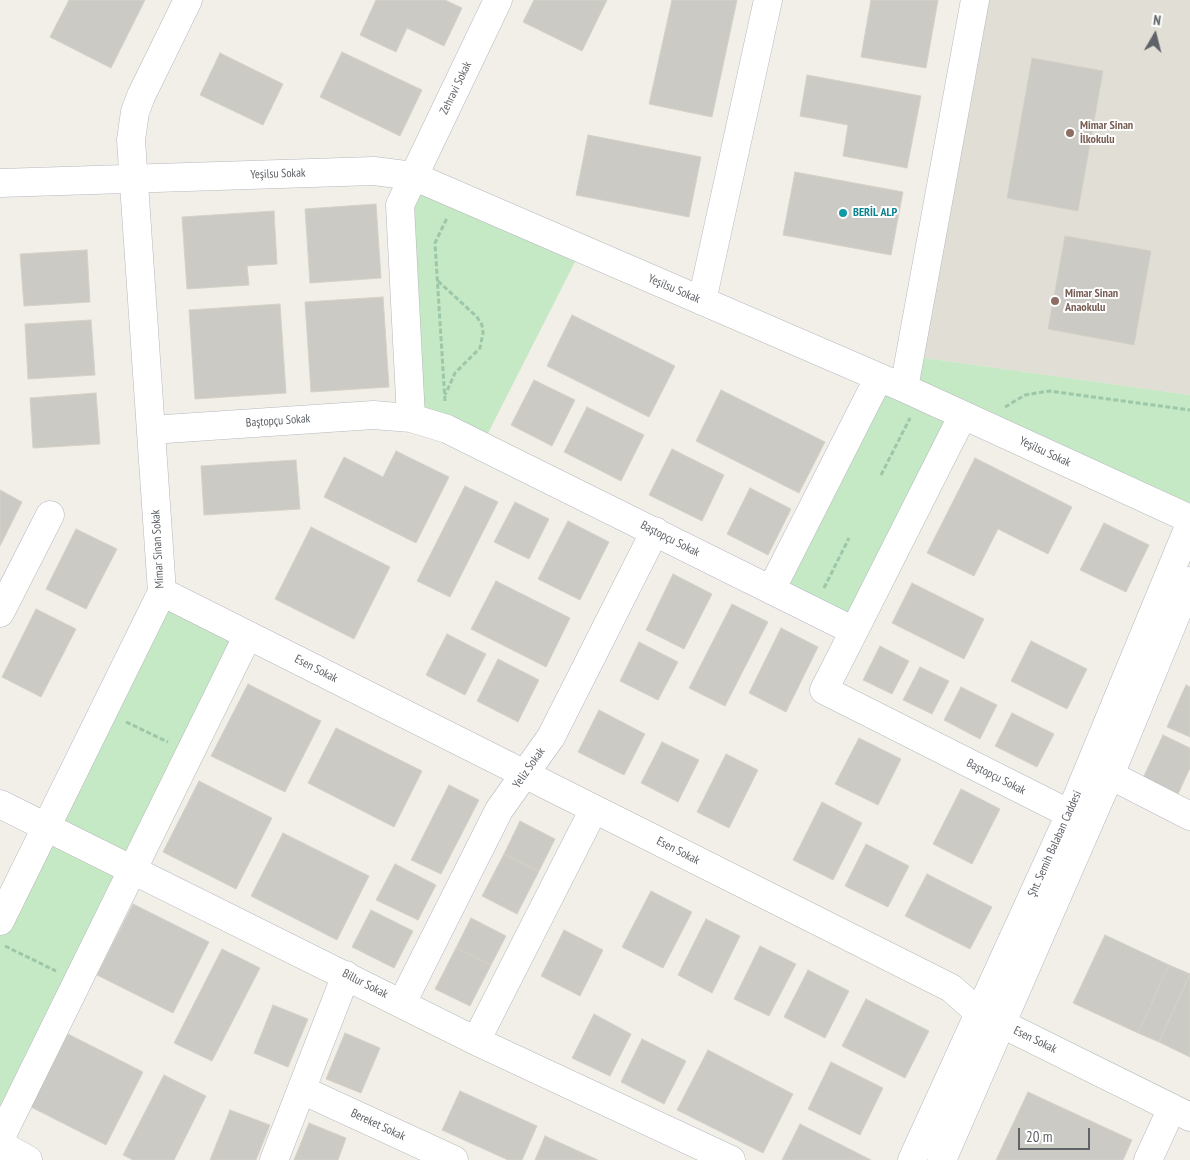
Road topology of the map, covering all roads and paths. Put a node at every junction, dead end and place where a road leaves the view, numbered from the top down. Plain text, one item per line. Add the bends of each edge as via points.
1 (188, 0) edge
2 (498, 0) edge
3 (768, 0) edge
4 (975, 0) edge
5 (413, 176) junction
6 (133, 179) junction
7 (0, 183) edge
8 (458, 195) junction
9 (437, 280) junction
10 (702, 301) junction
11 (879, 377) junction
12 (913, 392) junction
13 (445, 396) junction
14 (1190, 410) edge
15 (963, 415) junction
16 (411, 418) junction
17 (989, 426) junction
18 (447, 429) junction
19 (150, 430) junction
20 (881, 475) dead end
21 (50, 515) dead end
22 (1190, 519) edge
23 (1190, 524) edge
24 (655, 531) junction
25 (849, 538) dead end
26 (1190, 581) edge
27 (771, 590) junction
28 (162, 592) junction
29 (812, 610) junction
30 (0, 613) edge
31 (854, 631) junction
32 (248, 635) junction
33 (103, 710) junction
34 (190, 753) junction
35 (525, 774) junction
36 (1110, 775) junction
37 (0, 804) edge
38 (594, 809) junction
39 (1188, 809) edge
40 (1070, 814) junction
41 (46, 828) junction
42 (132, 870) junction
43 (0, 921) edge
44 (0, 944) edge
45 (346, 975) junction
46 (78, 982) junction
47 (402, 1003) junction
48 (990, 1018) junction
49 (476, 1041) junction
50 (302, 1090) junction
51 (1181, 1112) edge
52 (0, 1139) edge
53 (0, 1144) edge
54 (28, 1160) edge
55 (274, 1160) edge
56 (454, 1160) edge
57 (731, 1160) edge
58 (912, 1160) edge
59 (942, 1160) edge
60 (1148, 1160) edge

1 - 6 street, Mimar Sinan Sokak via 135,112 131,140
2 - 5 street, Zehravi Sokak
3 - 10 street
4 - 12 street
5 - 6 street, Yeşilsu Sokak via 374,171
5 - 8 street, Yeşilsu Sokak
5 - 16 street, Zehravi Sokak via 400,205
6 - 7 street, Yeşilsu Sokak
6 - 19 street, Mimar Sinan Sokak
8 - 9 path via 435,243
8 - 10 street, Yeşilsu Sokak
9 - 13 path
9 - 13 path via 477,317 483,333 480,348 455,373
10 - 11 street, Yeşilsu Sokak
11 - 12 street, Yeşilsu Sokak
11 - 27 street
12 - 15 street, Yeşilsu Sokak
12 - 20 path
13 - 18 path
14 - 17 path via 1049,392 1025,396 1009,404
15 - 17 street, Yeşilsu Sokak
15 - 31 street
16 - 18 street, Baştopçu Sokak
16 - 19 street, Baştopçu Sokak via 373,414
17 - 22 street, Yeşilsu Sokak
18 - 24 street, Baştopçu Sokak
19 - 28 street, Mimar Sinan Sokak
21 - 30 street
23 - 40 street, Şht. Semih Balaban Caddesi
24 - 27 street, Baştopçu Sokak
24 - 35 street, Yeliz Sokak via 551,738
25 - 29 path
26 - 36 street, Şht. Semih Balaban Caddesi
27 - 29 street, Baştopçu Sokak
28 - 32 street, Esen Sokak
28 - 33 street, Mimar Sinan Sokak
29 - 31 street, Baştopçu Sokak
31 - 40 street, Baştopçu Sokak via 824,690
32 - 34 street
32 - 35 street, Esen Sokak
33 - 34 path
33 - 41 street, Mimar Sinan Sokak
34 - 42 street
35 - 38 street, Esen Sokak
35 - 47 street, Yeliz Sokak via 499,810
36 - 39 street
36 - 48 street, Şht. Semih Balaban Caddesi
37 - 41 street, Billur Sokak
38 - 48 street, Esen Sokak via 951,988
38 - 49 street
40 - 48 street, Şht. Semih Balaban Caddesi
41 - 42 street, Billur Sokak
41 - 43 street, Mimar Sinan Sokak
42 - 45 street, Billur Sokak
42 - 46 street
44 - 46 path
45 - 47 street, Billur Sokak
45 - 50 street
46 - 52 street
47 - 49 street, Billur Sokak
48 - 51 street, Esen Sokak
48 - 58 street, Şht. Semih Balaban Caddesi
48 - 59 street, Şht. Semih Balaban Caddesi
49 - 57 street, Billur Sokak
50 - 55 street
50 - 56 street, Bereket Sokak
51 - 60 street
53 - 54 street

